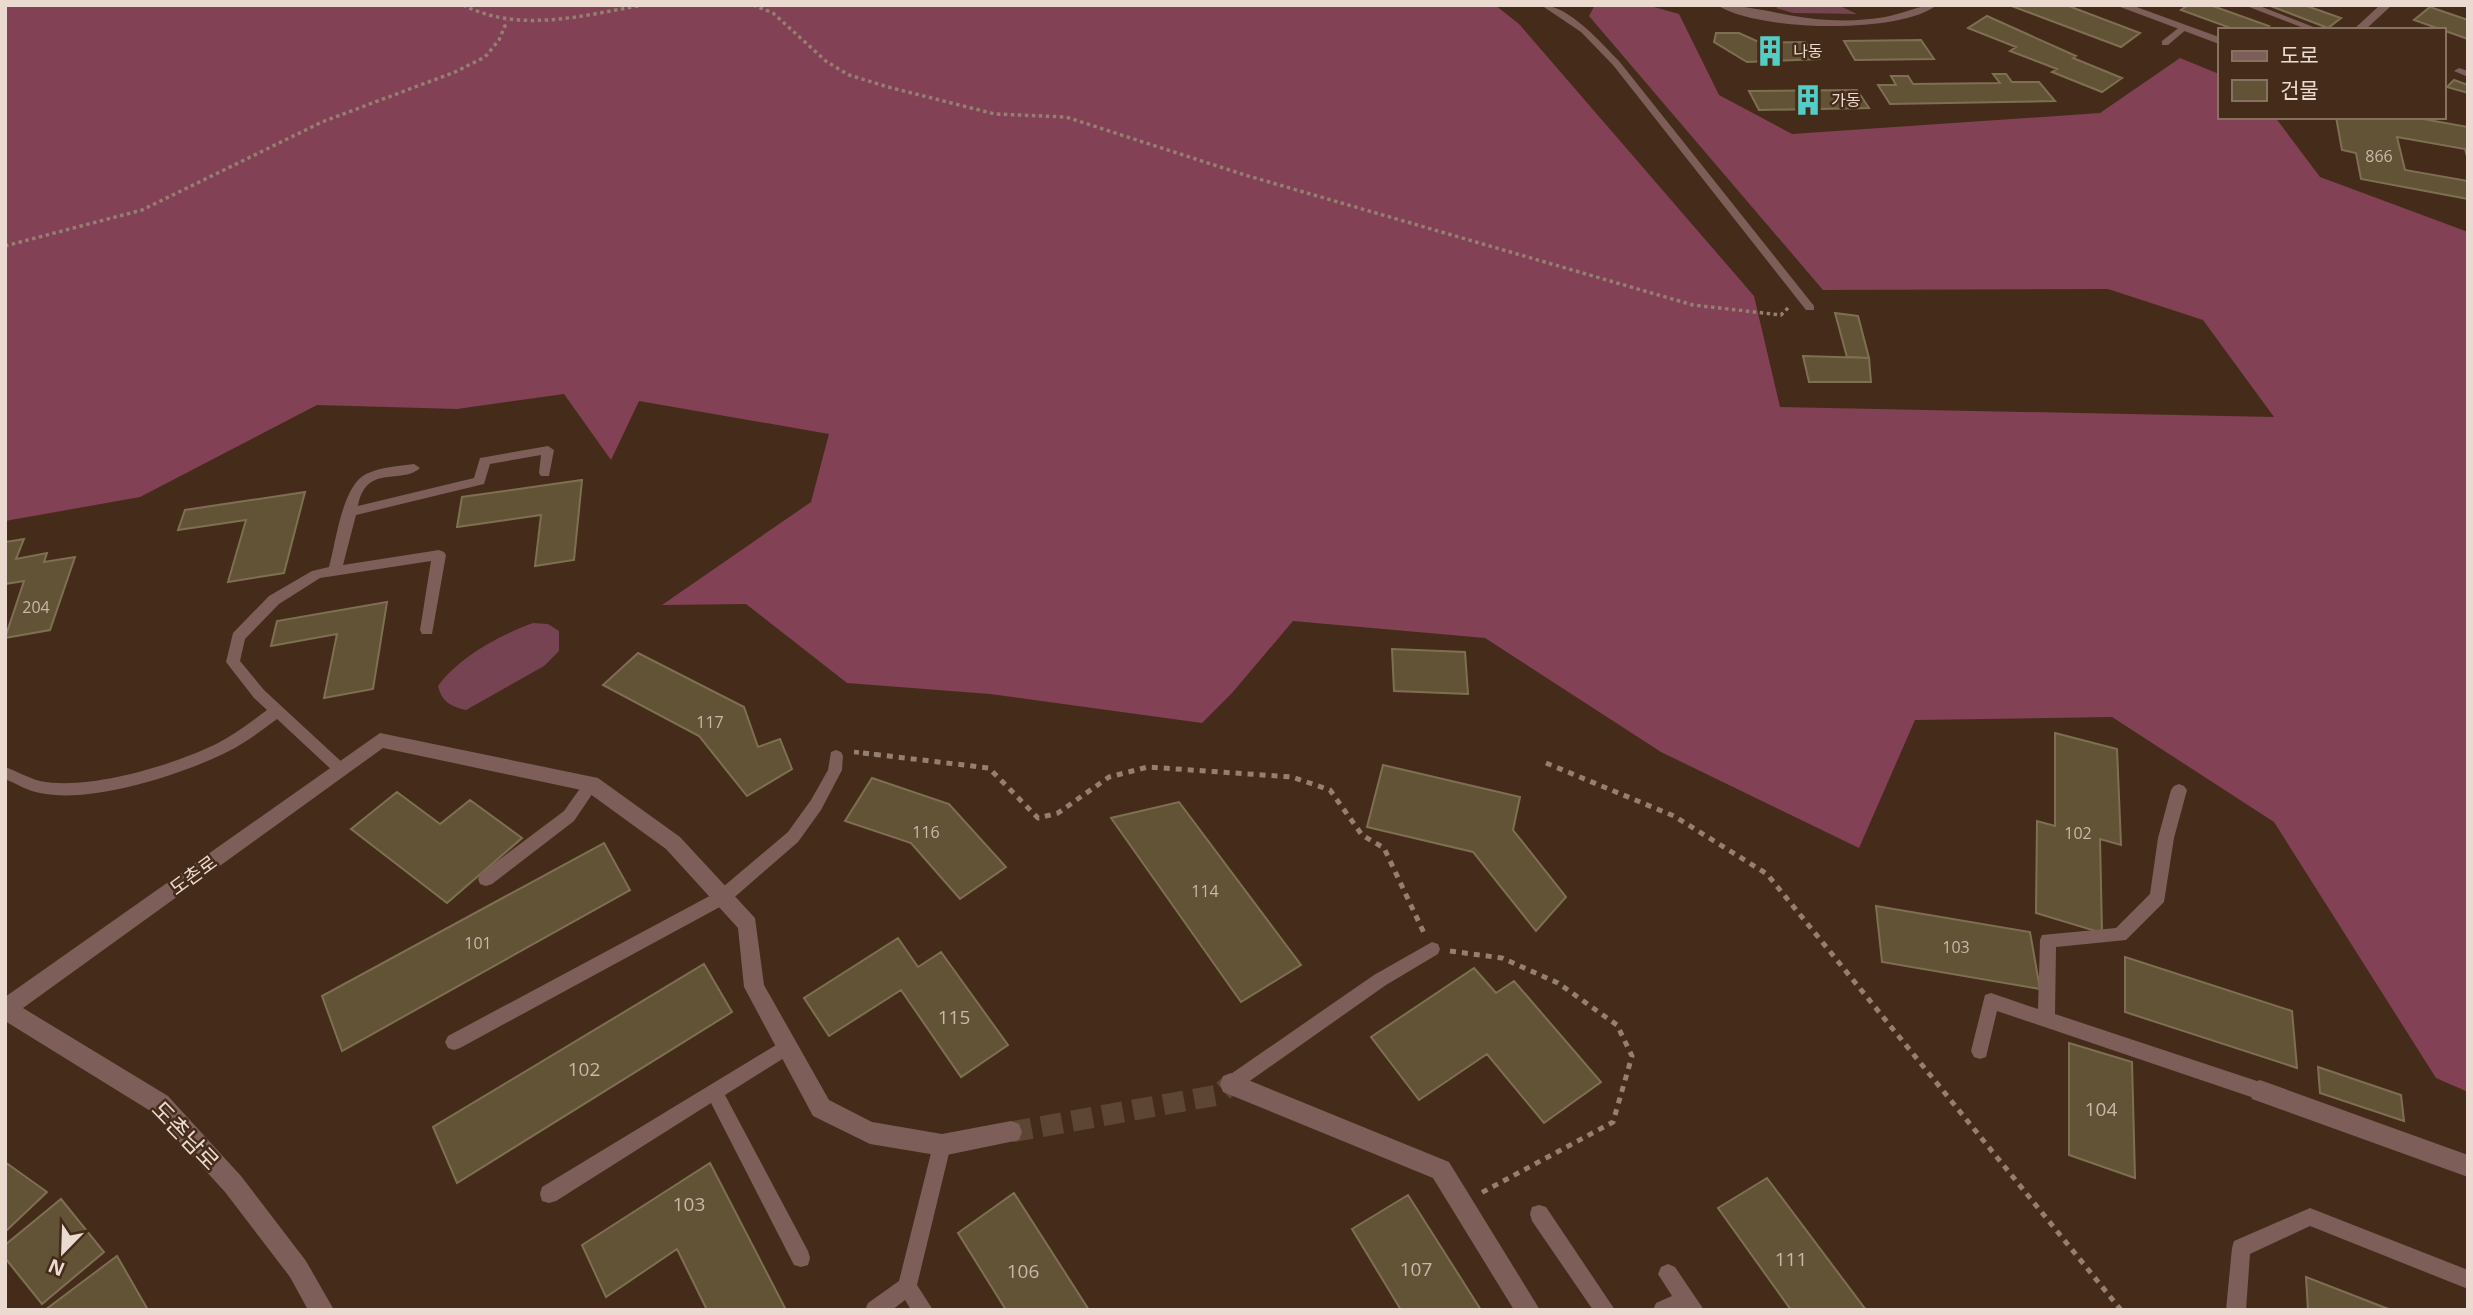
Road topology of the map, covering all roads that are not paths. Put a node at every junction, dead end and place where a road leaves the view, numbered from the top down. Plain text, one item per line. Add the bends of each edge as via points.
1 (1545, 5) edge
2 (1722, 5) edge
3 (1932, 5) edge
4 (2120, 5) edge
5 (2248, 5) edge
6 (2387, 5) edge
7 (2184, 28) junction
8 (2312, 28) dead end
9 (2360, 28) edge
10 (2218, 41) edge
11 (2165, 43) dead end
12 (1810, 308) dead end
13 (414, 468) dead end
14 (545, 473) dead end
15 (349, 512) junction
16 (335, 571) junction
17 (427, 629) dead end
18 (278, 711) junction
19 (836, 756) road end
20 (340, 769) junction
21 (5, 773) edge
22 (591, 784) junction
23 (2179, 790) dead end
24 (486, 879) dead end
25 (723, 897) junction
26 (1432, 949) road end
27 (5, 1009) edge
28 (2046, 1020) junction
29 (454, 1042) dead end
30 (786, 1046) junction
31 (1980, 1051) dead end
32 (1231, 1084) joint
33 (714, 1091) junction
34 (2260, 1091) joint
35 (1011, 1132) tunnel mouth
36 (942, 1145) junction
37 (2468, 1166) edge
38 (549, 1194) dead end
39 (1539, 1214) dead end
40 (801, 1258) dead end
41 (1668, 1274) dead end
42 (2468, 1280) edge
43 (907, 1287) junction
44 (1690, 1305) edge
45 (322, 1310) edge
46 (875, 1310) edge
47 (923, 1310) edge
48 (1528, 1310) edge
49 (1605, 1310) edge
50 (1663, 1310) edge
51 (2236, 1310) edge

1 - 12 lane via 1584,30 1616,63
2 - 3 street via 1747,13 1885,22
4 - 7 street
5 - 8 lane
6 - 9 street
7 - 10 street
7 - 11 lane
13 - 15 lane via 376,474 361,482 352,493
14 - 15 lane via 548,450 484,461 480,481
15 - 16 lane
16 - 17 lane via 439,555
16 - 18 lane via 317,574 274,600 238,637 233,662
18 - 20 lane
18 - 21 lane via 223,747 113,782 71,790
19 - 25 lane via 829,782 793,837
20 - 22 street, 도촌로 via 380,740
20 - 27 street, 도촌로
22 - 24 lane via 569,816
22 - 25 street via 673,843
23 - 28 lane via 2166,838 2158,897 2120,935 2048,940
25 - 29 lane
25 - 30 street via 748,924 754,987
26 - 32 lane
27 - 45 street, 도촌남로 via 160,1104 233,1184 298,1269
28 - 31 lane via 1991,1002
28 - 34 lane
30 - 33 lane
30 - 36 street via 821,1108 870,1133
32 - 48 street via 1441,1170
33 - 38 lane
33 - 40 lane
34 - 37 street
35 - 36 street
36 - 43 lane
39 - 49 lane
41 - 44 lane
42 - 51 lane via 2311,1217 2241,1248
43 - 46 lane
43 - 47 lane
44 - 50 lane

